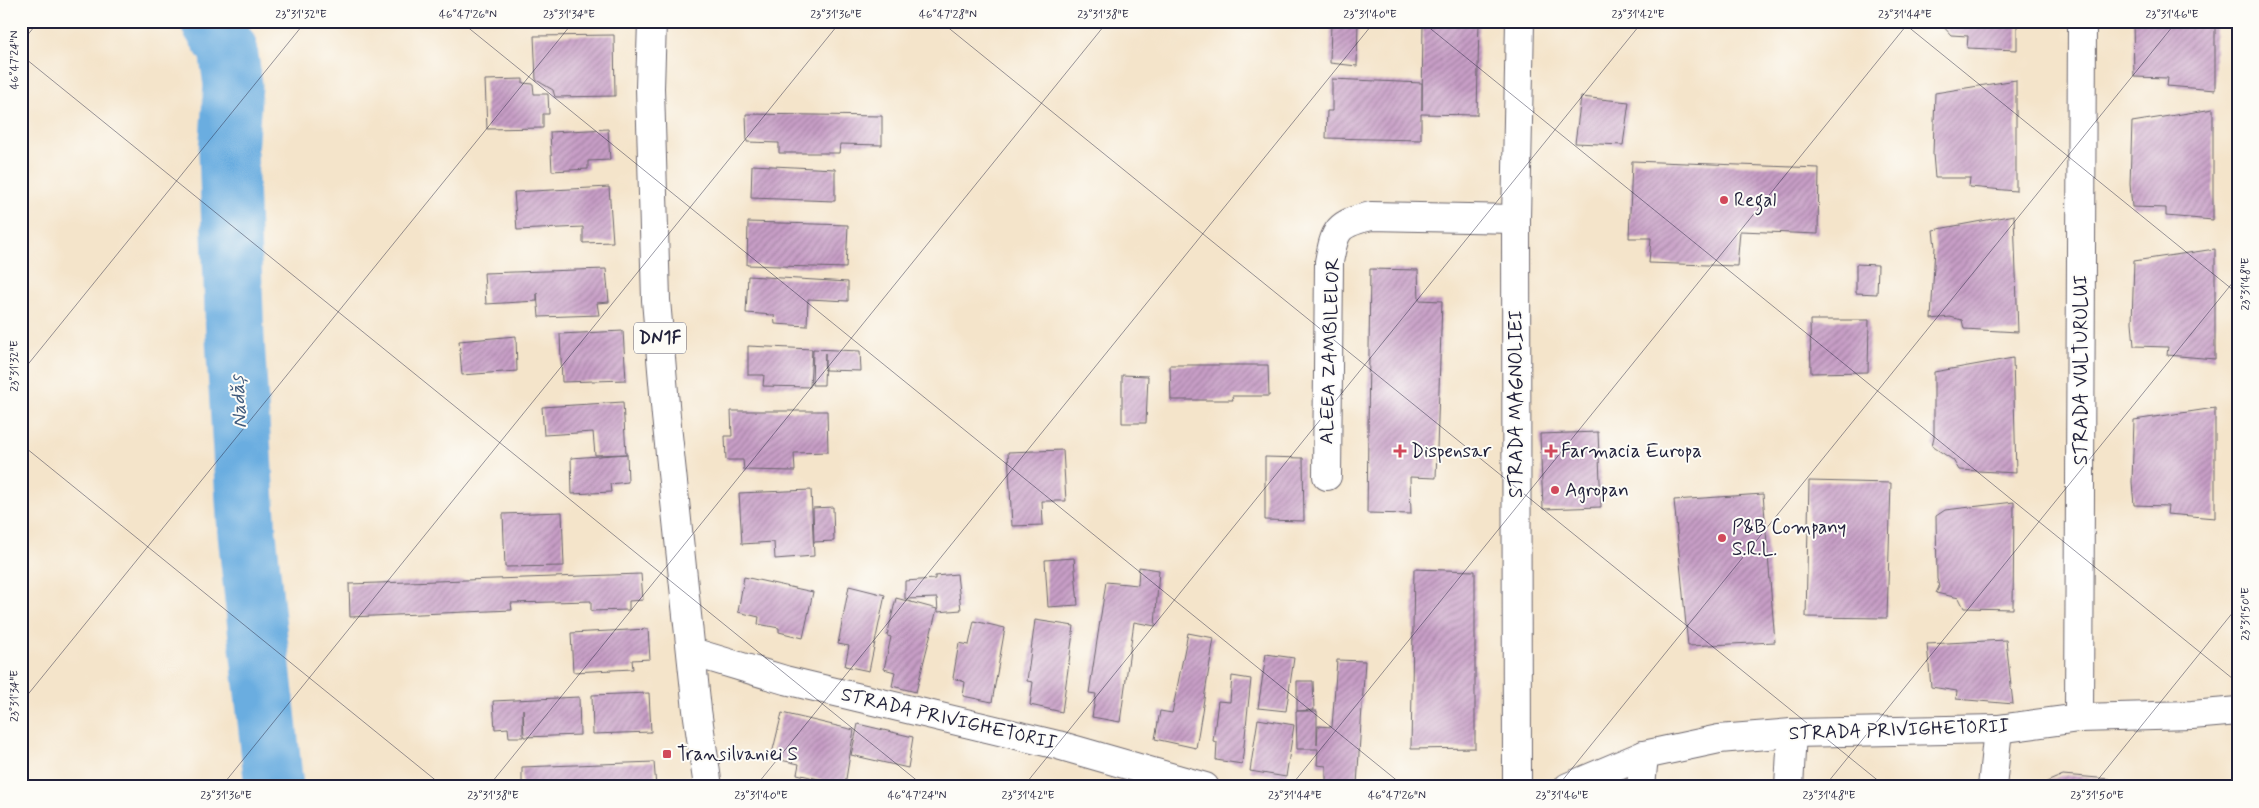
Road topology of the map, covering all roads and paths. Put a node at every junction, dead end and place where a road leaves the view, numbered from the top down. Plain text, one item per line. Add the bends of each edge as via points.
1 (652, 21) edge
2 (1520, 21) edge
3 (2082, 21) edge
4 (1516, 219) junction
5 (1326, 476) dead end
6 (692, 652) junction
7 (2238, 711) edge
8 (2079, 718) junction
9 (1998, 729) junction
10 (1792, 733) junction
11 (1644, 755) junction
12 (708, 787) edge
13 (1206, 787) edge
14 (1517, 787) edge
15 (1568, 787) edge
16 (1641, 787) edge
17 (1789, 787) edge
18 (1992, 787) edge

1 - 6 street, DN1F via 650,98 656,300
2 - 4 street, STRADA MAGNOLIEI
3 - 8 street, STRADA VULTURULUI
4 - 5 street, ALEEA ZAMBILELOR via 1371,216 1348,222 1334,236 1330,262
4 - 14 street, STRADA MAGNOLIEI
6 - 12 street, DN1F
6 - 13 street, STRADA PRIVIGHETORII via 785,680 1058,745
7 - 8 street, STRADA PRIVIGHETORII
8 - 9 street, STRADA PRIVIGHETORII
9 - 10 street, STRADA PRIVIGHETORII
9 - 18 street
10 - 11 street, STRADA PRIVIGHETORII via 1719,739
10 - 17 street
11 - 15 street, STRADA PRIVIGHETORII
11 - 16 street

